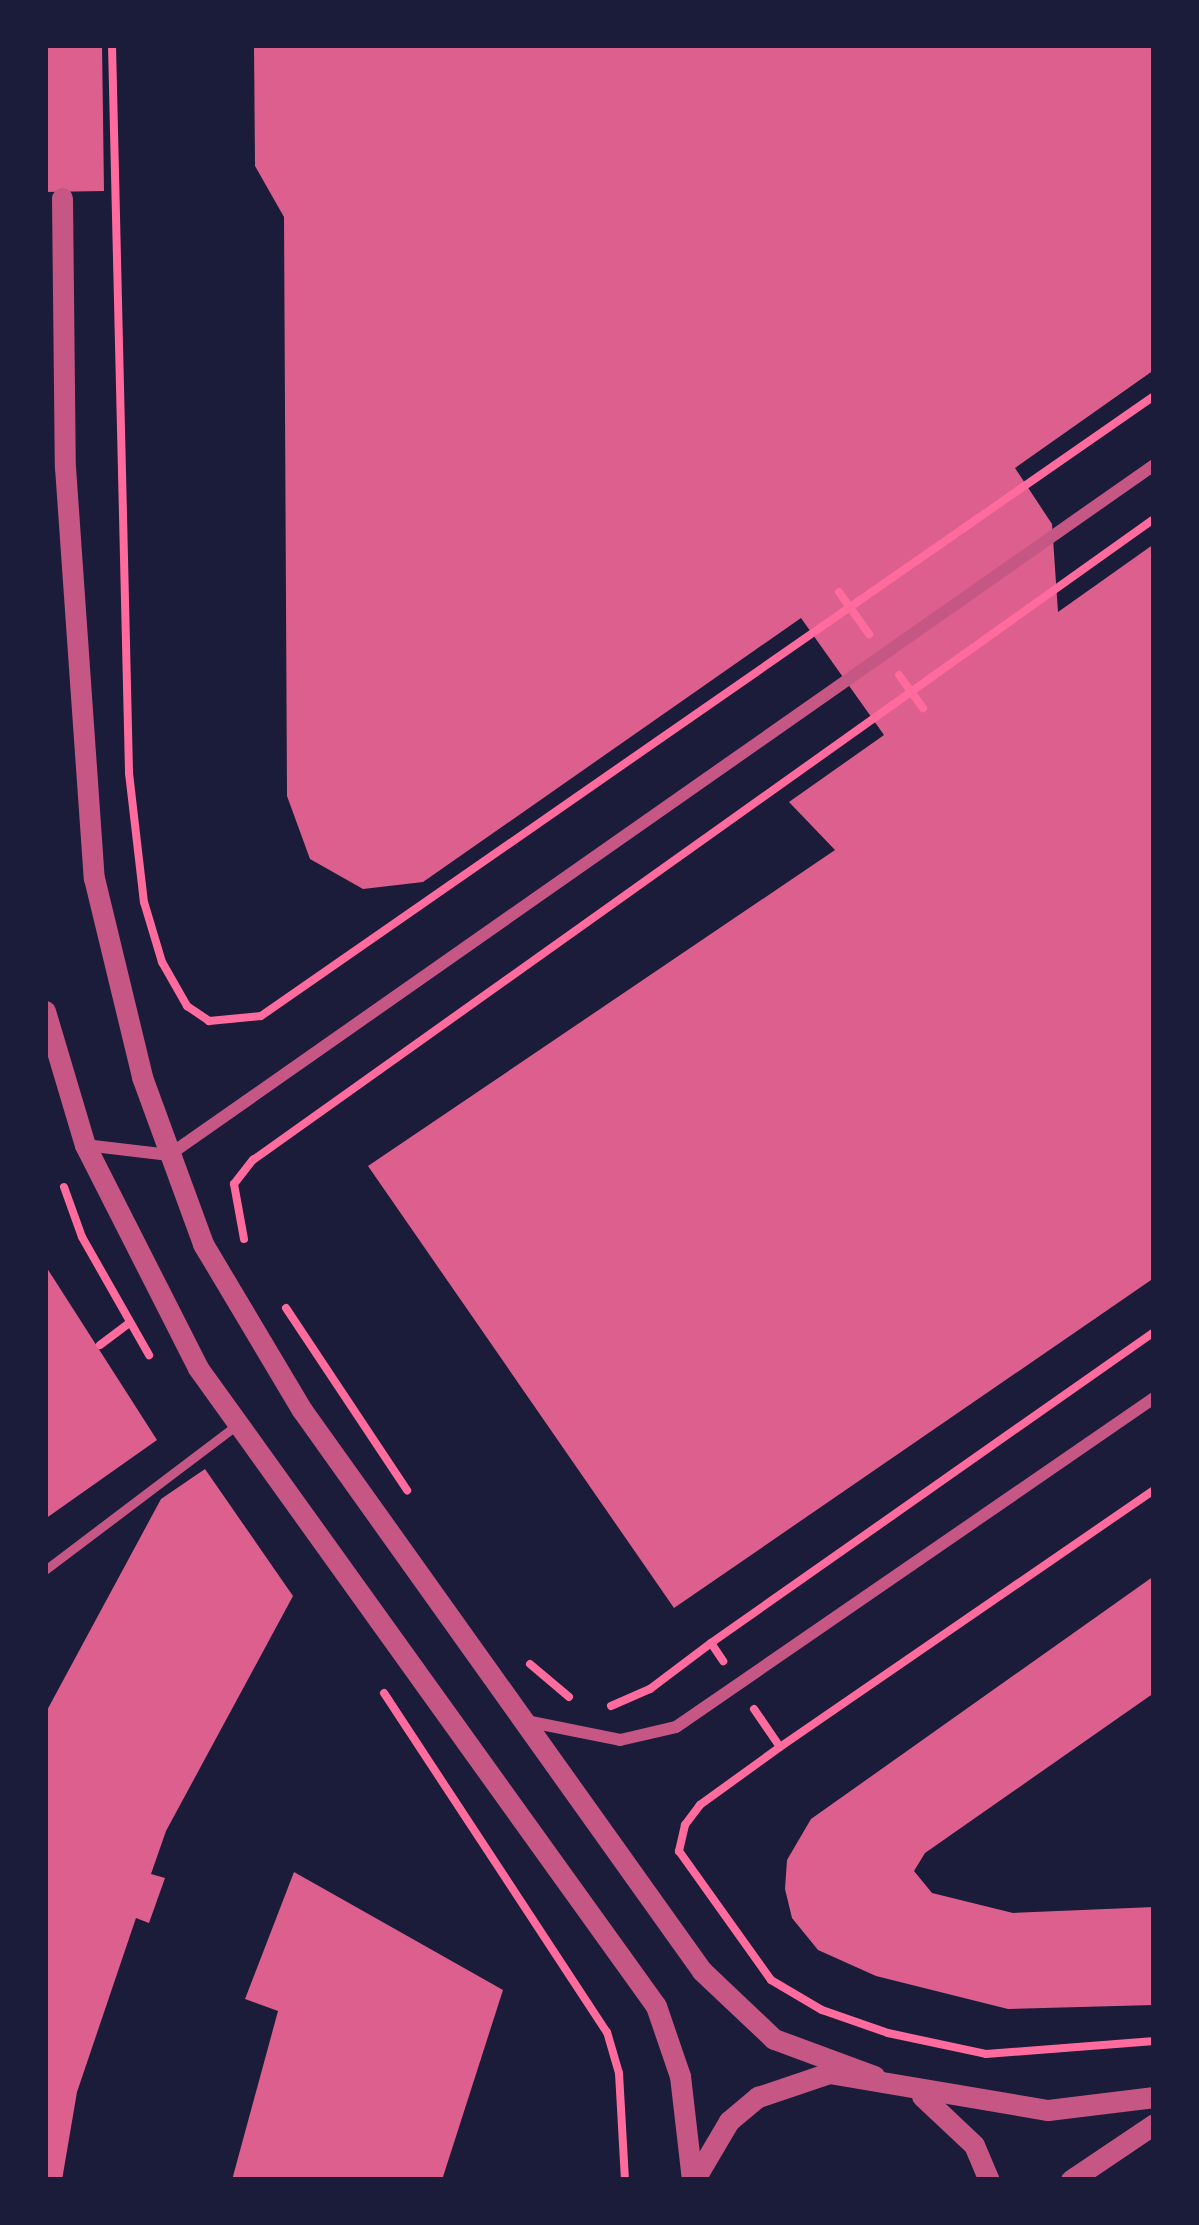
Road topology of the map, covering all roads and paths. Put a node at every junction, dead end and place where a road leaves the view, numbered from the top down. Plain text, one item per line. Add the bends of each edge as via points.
1 (112, 45) edge
2 (62, 198) dead end
3 (1154, 396) edge
4 (1154, 465) edge
5 (1154, 519) edge
6 (45, 1011) edge
7 (85, 1145) junction
8 (169, 1155) junction
9 (61, 1180) dead end
10 (255, 1258) dead end
11 (276, 1292) dead end
12 (128, 1324) junction
13 (1154, 1333) edge
14 (100, 1345) dead end
15 (155, 1364) dead end
16 (1154, 1398) edge
17 (237, 1424) junction
18 (1154, 1490) edge
19 (410, 1496) dead end
20 (45, 1570) edge
21 (710, 1643) junction
22 (518, 1648) dead end
23 (372, 1676) dead end
24 (740, 1688) junction
25 (589, 1705) dead end
26 (602, 1709) dead end
27 (519, 1719) junction
28 (780, 1747) junction
29 (1154, 2041) edge
30 (874, 2075) junction
31 (917, 2092) junction
32 (1154, 2097) edge
33 (1154, 2124) edge
34 (625, 2180) edge
35 (694, 2180) edge
36 (989, 2180) edge
37 (1071, 2180) edge

1 - 3 path via 128,773 144,902 162,962 187,1006 226,1024 261,1016
2 - 8 street via 81,773 116,978
4 - 8 street
5 - 10 path via 299,1127 234,1184 239,1228
6 - 7 street
7 - 8 street
7 - 17 street via 176,1330
8 - 27 street via 203,1244 256,1340
9 - 12 path
11 - 19 path
12 - 14 path
12 - 15 path
13 - 21 path
16 - 24 street
17 - 20 lane
17 - 35 street via 656,2006 680,2076
18 - 28 path
21 - 24 path
21 - 26 path via 650,1689
22 - 25 path via 556,1689
23 - 34 path via 607,2032 619,2073
24 - 27 street via 676,1727 620,1740
24 - 28 path
27 - 30 street via 724,1996 774,2039
28 - 29 path via 700,1805 679,1851 771,1980 822,2010 986,2054
30 - 31 street
30 - 35 street via 829,2073 758,2097 729,2121
31 - 32 street via 1048,2110
31 - 36 street via 949,2115
33 - 37 street

